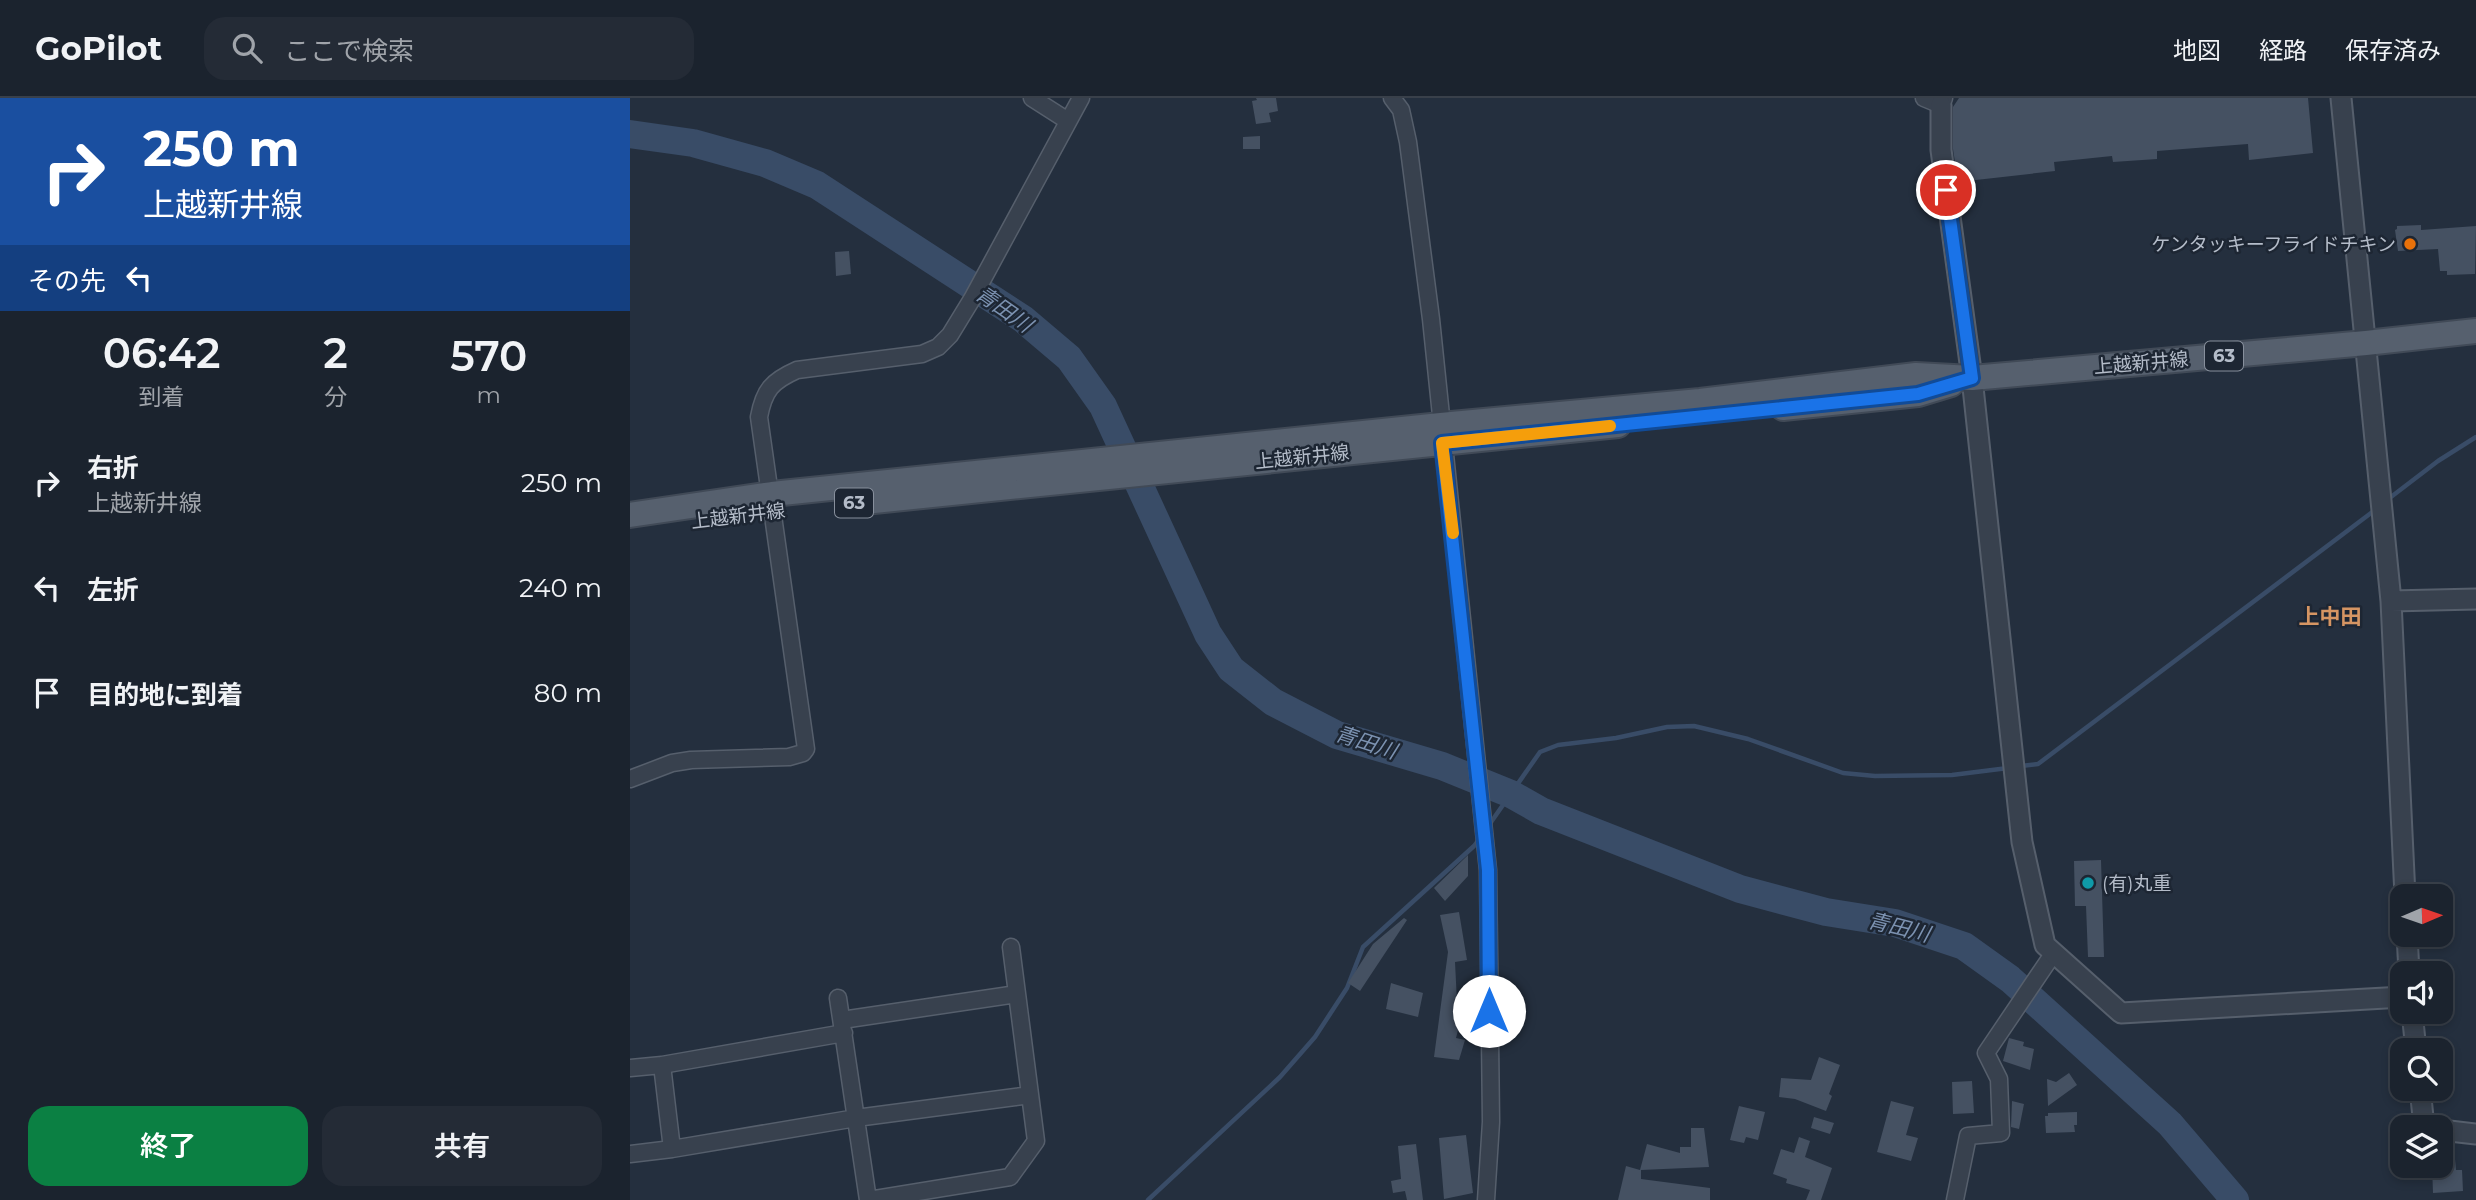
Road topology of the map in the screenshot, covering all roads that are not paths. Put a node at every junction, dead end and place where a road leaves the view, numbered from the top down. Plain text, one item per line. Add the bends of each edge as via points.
1 (1032, 98) edge
2 (1081, 98) edge
3 (1392, 98) edge
4 (2341, 98) edge
5 (1936, 100) edge
6 (1068, 121) junction
7 (2476, 331) edge
8 (2366, 343) junction
9 (1972, 378) junction
10 (1441, 434) junction
11 (772, 503) junction
12 (630, 515) edge
13 (630, 530) edge
14 (2476, 599) edge
15 (2391, 601) junction
16 (630, 779) edge
17 (2404, 884) edge
18 (1011, 947) dead end
19 (2053, 954) junction
20 (1017, 994) junction
21 (838, 998) dead end
22 (2390, 998) edge
23 (843, 1027) junction
24 (662, 1065) junction
25 (630, 1069) edge
26 (1030, 1096) junction
27 (856, 1118) junction
28 (2453, 1131) edge
29 (2476, 1134) edge
30 (672, 1149) junction
31 (630, 1154) edge
32 (869, 1200) edge
33 (1486, 1200) edge
34 (1955, 1200) edge

1 - 6 street
2 - 6 street
3 - 10 street via 1401,110 1408,142
4 - 8 street
5 - 9 street
6 - 11 street via 972,299 938,347 922,354 797,370 779,378 763,397 759,417
7 - 8 main road, 上越新井線 / 63
8 - 9 main road, 上越新井線 / 63
8 - 15 street
9 - 10 main road, 上越新井線 / 63 via 1918,394
9 - 19 street via 2022,842 2045,945
10 - 11 main road, 上越新井線 / 63
10 - 33 street via 1488,870 1491,1122
11 - 12 main road, 上越新井線 / 63
11 - 13 main road, 上越新井線 / 63
11 - 16 street via 806,749 789,757 672,763
14 - 15 street
15 - 17 street
18 - 20 street
19 - 22 street via 2121,1013
19 - 34 street via 1986,1053 1999,1079 2001,1133 1968,1136
20 - 23 street
20 - 26 street
21 - 23 street
23 - 24 street
23 - 27 street
24 - 25 street
24 - 30 street
26 - 27 street
26 - 32 street via 1035,1141 1010,1177
27 - 30 street
27 - 32 street
28 - 29 street
30 - 31 street

